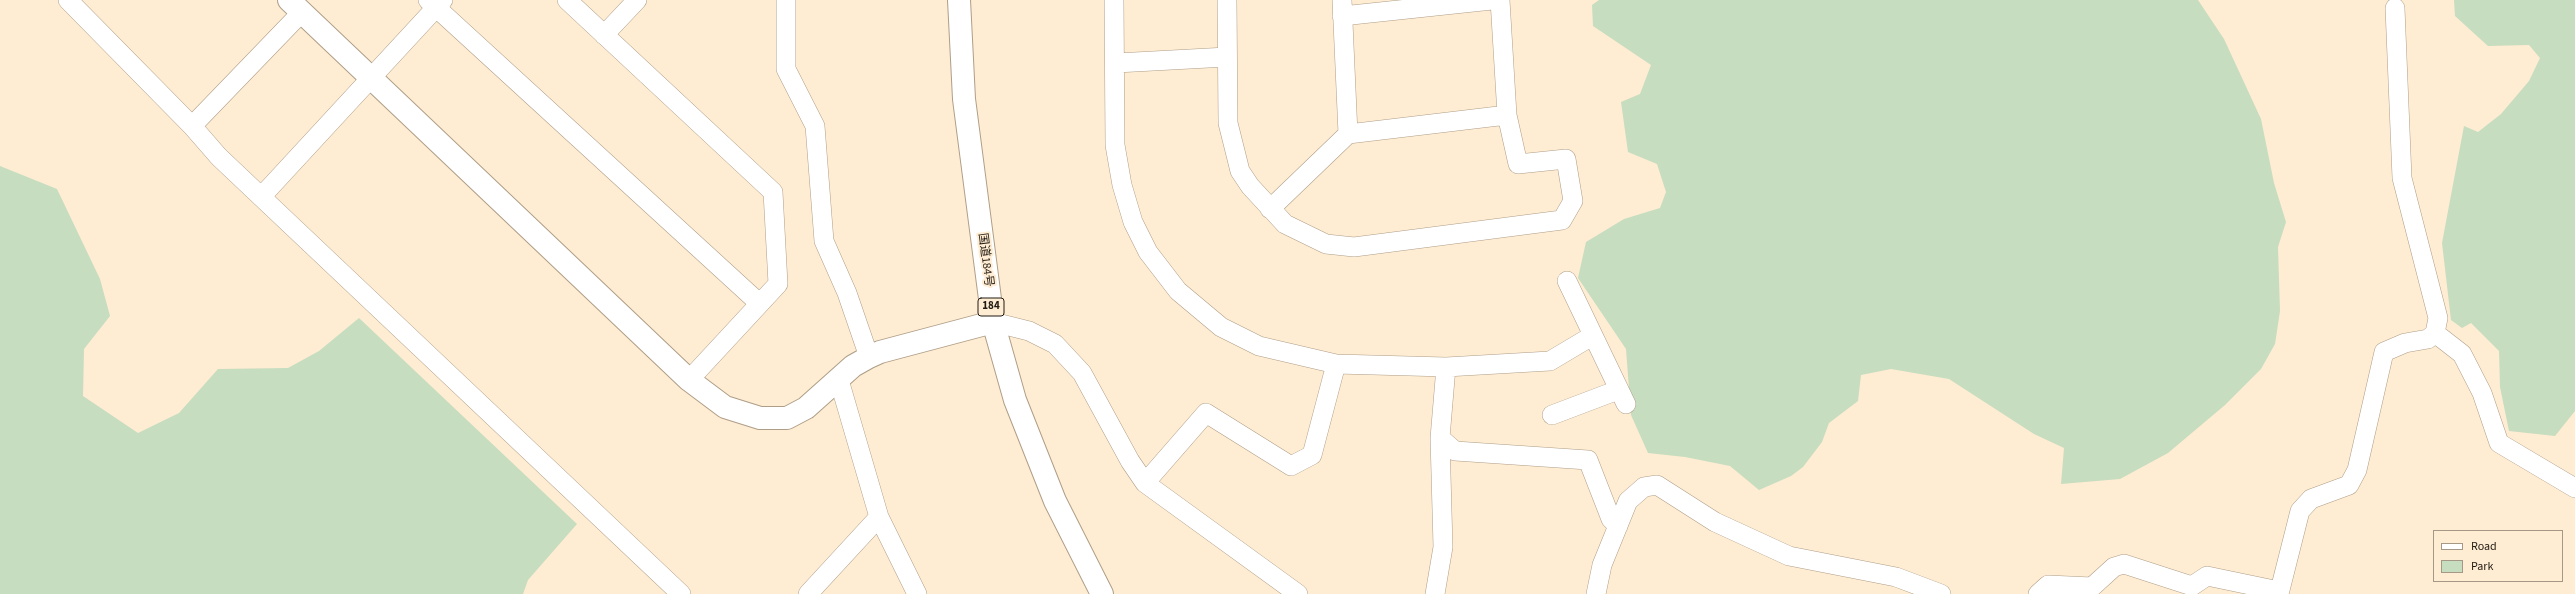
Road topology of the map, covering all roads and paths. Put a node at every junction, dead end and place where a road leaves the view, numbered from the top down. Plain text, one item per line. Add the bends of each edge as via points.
1 (68, 0) edge
2 (567, 0) edge
3 (637, 0) edge
4 (786, 0) edge
5 (959, 0) edge
6 (1114, 0) edge
7 (1227, 0) edge
8 (1492, 0) edge
9 (1500, 0) edge
10 (1456, 2) edge
11 (436, 3) edge
12 (296, 6) edge
13 (1342, 8) edge
14 (2395, 8) dead end
15 (604, 35) junction
16 (1227, 57) junction
17 (1116, 63) junction
18 (370, 79) junction
19 (1507, 115) junction
20 (192, 126) junction
21 (1348, 134) junction
22 (261, 197) junction
23 (1270, 209) junction
24 (1567, 281) dead end
25 (759, 303) junction
26 (993, 322) junction
27 (2435, 333) junction
28 (1592, 336) junction
29 (869, 357) junction
30 (1336, 364) junction
31 (1446, 367) junction
32 (689, 380) junction
33 (839, 380) junction
34 (1552, 415) dead end
35 (1440, 438) junction
36 (1145, 483) junction
37 (2575, 488) edge
38 (879, 517) junction
39 (1618, 526) junction
40 (2279, 593) edge
41 (681, 594) edge
42 (808, 594) edge
43 (917, 594) edge
44 (1102, 594) edge
45 (1298, 594) edge
46 (1435, 594) edge
47 (1596, 594) edge
48 (1941, 594) edge
49 (2038, 594) edge

1 - 20 street
2 - 15 street
3 - 15 street
4 - 29 street via 786,69 815,126 824,241 847,294
5 - 26 main road, 国道184号 / 184 via 964,99
6 - 17 street
7 - 16 street
8 - 10 street
9 - 19 street
10 - 13 street
11 - 18 street
11 - 25 street
12 - 18 main road
12 - 20 street
13 - 21 street
14 - 27 street via 2402,178 2438,318
15 - 25 street via 773,192 778,284
16 - 17 street
16 - 23 street via 1228,123 1235,153 1240,170
17 - 30 street via 1115,146 1133,222 1148,252 1178,291 1221,327 1259,346
18 - 22 street
18 - 32 main road
19 - 21 street
19 - 23 street via 1518,164 1566,159 1573,201 1562,220 1354,247 1326,244 1299,232 1285,224
20 - 22 street via 219,157
21 - 23 street
22 - 41 street
24 - 28 street
25 - 32 street
26 - 29 main road
26 - 36 street via 1029,331 1054,344 1082,373 1130,461
26 - 44 main road, 国道184号 / 184 via 1015,400 1055,501
27 - 37 street via 2462,354 2482,393 2500,443
27 - 40 street via 2428,339 2405,343 2384,352 2357,470 2349,485 2311,499 2300,511
28 - 31 street via 1550,362
28 - 34 street via 1622,397
29 - 33 main road via 853,366
30 - 31 street
30 - 36 street via 1312,455 1291,466 1206,413
31 - 35 street
32 - 33 main road via 725,407 760,418 786,418 806,408
33 - 38 street
35 - 39 street via 1455,451 1588,460 1611,519
35 - 46 street via 1443,547
36 - 45 street
38 - 42 street
38 - 43 street
39 - 47 street via 1602,565
39 - 48 street via 1628,501 1644,487 1657,486 1715,522 1789,556 1896,577
40 - 49 street via 2207,576 2192,586 2124,564 2114,567 2092,587 2048,585

